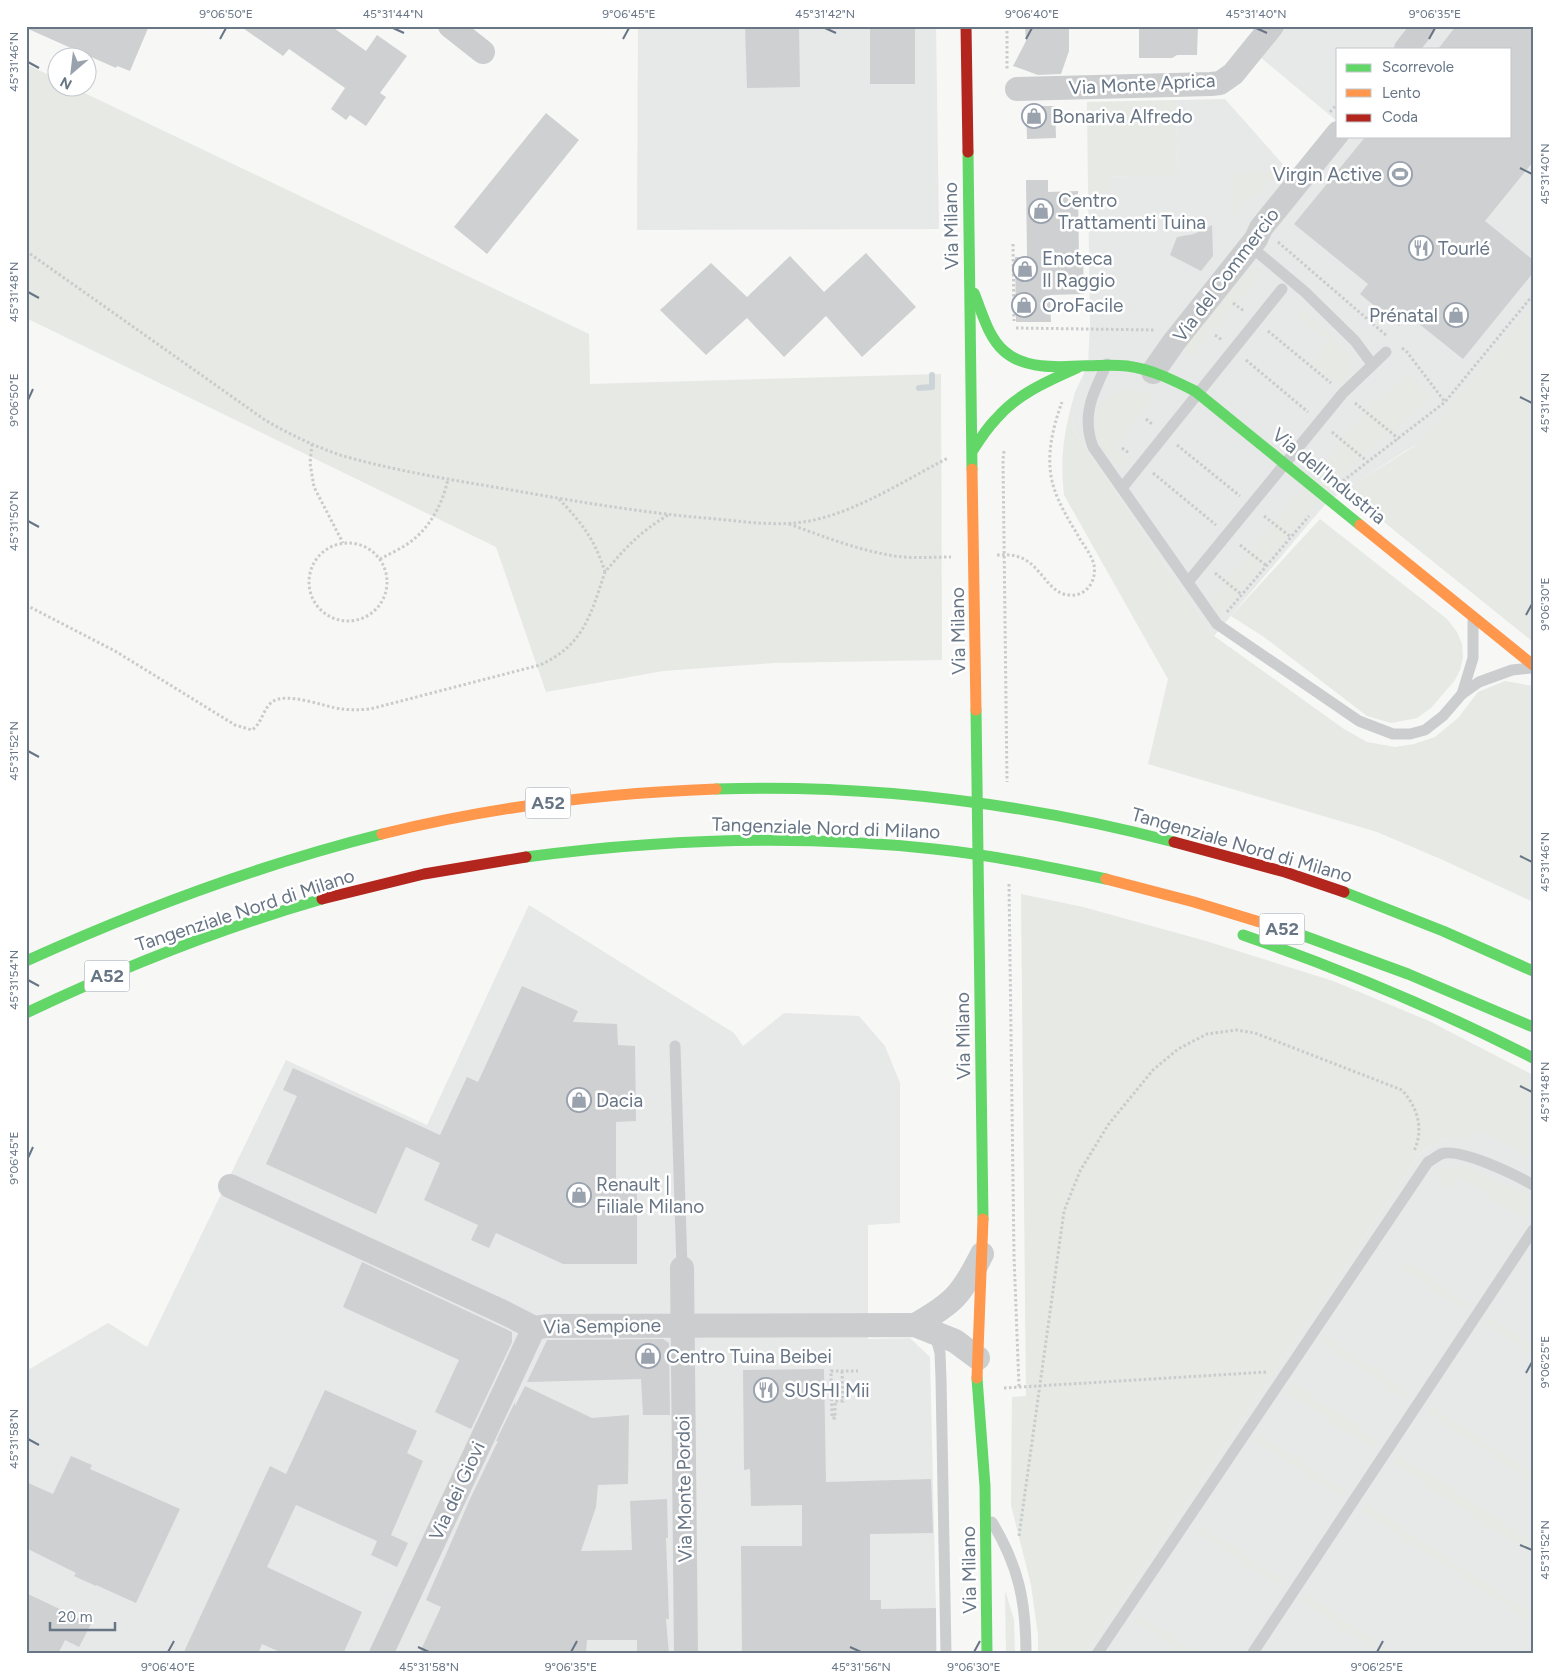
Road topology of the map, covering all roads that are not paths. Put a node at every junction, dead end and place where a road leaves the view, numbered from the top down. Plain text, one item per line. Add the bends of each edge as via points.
1 (450, 26) edge
2 (966, 26) edge
3 (1272, 26) edge
4 (1424, 26) edge
5 (1407, 48) edge
6 (483, 52) dead end
7 (1012, 84) road end
8 (1332, 125) edge
9 (1256, 237) junction
10 (969, 283) junction
11 (1282, 289) dead end
12 (1386, 352) dead end
13 (1107, 364) junction
14 (1372, 364) junction
15 (1080, 366) junction
16 (1154, 372) junction
17 (973, 450) junction
18 (1122, 488) junction
19 (1188, 582) junction
20 (1473, 617) junction
21 (1533, 666) edge
22 (1462, 694) junction
23 (1021, 861) junction
24 (1105, 891) dead end
25 (1235, 933) dead end
26 (26, 961) edge
27 (1533, 969) edge
28 (26, 1013) edge
29 (1533, 1027) edge
30 (675, 1046) dead end
31 (1533, 1058) edge
32 (1533, 1185) edge
33 (230, 1186) dead end
34 (1533, 1230) edge
35 (982, 1245) junction
36 (682, 1268) joint
37 (990, 1320) dead end
38 (682, 1325) junction
39 (534, 1328) junction
40 (925, 1329) junction
41 (978, 1358) junction
42 (991, 1412) dead end
43 (985, 1486) junction
44 (985, 1512) junction
45 (381, 1654) edge
46 (686, 1654) edge
47 (946, 1654) edge
48 (987, 1654) edge
49 (1026, 1654) edge
50 (1097, 1654) edge
51 (1252, 1654) edge

1 - 6 street
2 - 10 main road, Via Milano
3 - 7 street, Via Monte Aprica via 1233,74 1220,83
4 - 5 street
8 - 9 street, Via del Commercio
9 - 14 lane
9 - 16 street, Via del Commercio
10 - 15 main road, Via dell'Industria via 997,344 1009,356 1030,365
10 - 17 main road, Via Milano
11 - 18 lane
12 - 14 lane
13 - 15 main road, Via dell'Industria
13 - 16 main road, Via dell'Industria
13 - 18 lane via 1091,400 1087,425 1093,447
14 - 19 lane via 1343,392
15 - 17 main road, Via dell'Industria via 1030,390 1013,402 997,417
16 - 20 main road, Via dell'Industria via 1195,391 1218,408
17 - 35 main road, Via Milano
18 - 19 lane
19 - 22 lane via 1217,624 1359,721 1393,734 1410,734 1425,730 1443,716
20 - 21 main road, Via dell'Industria
20 - 22 lane via 1473,658
21 - 22 lane via 1479,682
23 - 24 main road
23 - 28 main road, Tangenziale Nord di Milano / A52 via 852,842 703,840 555,852 479,863 339,894 263,918 119,971
23 - 29 main road, Tangenziale Nord di Milano / A52 via 1115,882 1297,933 1370,959
25 - 31 main road via 1365,979
26 - 27 main road, Tangenziale Nord di Milano / A52 via 166,901 250,872 320,850 464,816 543,804 694,790 772,788 853,790 943,798 1020,808 1115,827 1272,868 1353,895
30 - 36 lane
32 - 50 lane via 1460,1153 1442,1153 1428,1162
33 - 39 street, Via Sempione
34 - 51 lane
35 - 37 main road, Via Milano
35 - 40 street, Via Sempione via 967,1284
35 - 41 main road, Via Milano
36 - 38 street, Via Monte Pordoi
38 - 39 street, Via Sempione
38 - 40 street, Via Sempione
38 - 46 street, Via Monte Pordoi
39 - 45 street, Via dei Giovi
40 - 41 street, Via Sempione via 955,1341
40 - 47 lane via 940,1353
41 - 43 main road, Via Milano
42 - 43 main road, Via Milano
43 - 44 main road, Via Milano
44 - 48 main road, Via Milano
44 - 49 lane via 1010,1554 1025,1607

